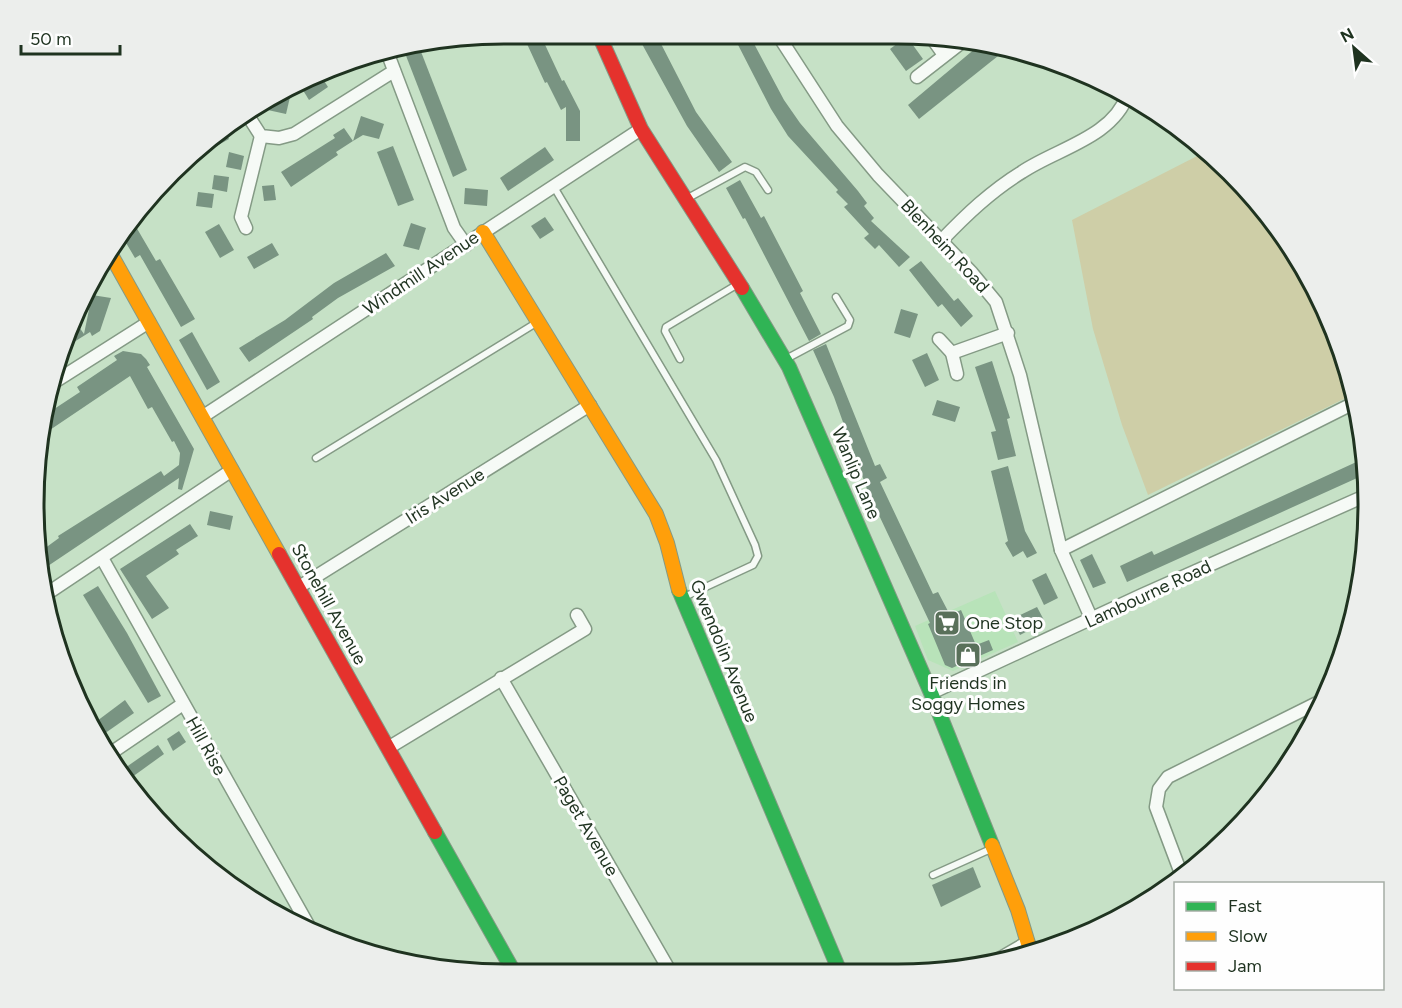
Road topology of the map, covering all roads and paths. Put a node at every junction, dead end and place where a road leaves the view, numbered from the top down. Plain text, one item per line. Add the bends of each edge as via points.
1 (603, 44) edge
2 (784, 44) edge
3 (937, 45) edge
4 (955, 47) edge
5 (944, 55) junction
6 (389, 58) edge
7 (394, 71) junction
8 (917, 77) dead end
9 (1123, 102) edge
10 (250, 119) edge
11 (641, 129) junction
12 (261, 136) junction
13 (553, 186) junction
14 (768, 190) dead end
15 (685, 200) junction
16 (240, 218) dead end
17 (483, 232) junction
18 (941, 241) junction
19 (466, 245) junction
20 (114, 260) edge
21 (739, 283) junction
22 (836, 297) dead end
23 (539, 321) junction
24 (149, 322) junction
25 (1008, 333) junction
26 (939, 339) dead end
27 (952, 353) junction
28 (680, 359) dead end
29 (785, 359) junction
30 (957, 374) dead end
31 (61, 378) edge
32 (590, 405) junction
33 (1348, 406) edge
34 (202, 417) junction
35 (316, 458) dead end
36 (232, 470) junction
37 (1358, 499) edge
38 (1061, 550) junction
39 (102, 558) junction
40 (299, 587) junction
41 (51, 591) edge
42 (681, 598) junction
43 (577, 615) dead end
44 (1092, 620) junction
45 (501, 678) junction
46 (931, 693) junction
47 (183, 704) junction
48 (1312, 705) edge
49 (388, 748) junction
50 (115, 750) edge
51 (993, 848) junction
52 (1179, 868) edge
53 (933, 875) dead end
54 (305, 919) edge
55 (1029, 946) edge
56 (509, 964) edge
57 (666, 964) edge
58 (837, 964) edge

1 - 11 street, Wanlip Lane
2 - 18 street, Blenheim Road via 837,126
3 - 5 street
4 - 5 street
5 - 8 street
6 - 7 street
7 - 12 street via 294,134 279,138
7 - 19 street via 454,228
9 - 18 street via 1113,120 1096,133 1000,187 972,208
10 - 12 street
11 - 13 street, Windmill Avenue
11 - 15 street, Wanlip Lane
12 - 16 street
13 - 17 street, Windmill Avenue
13 - 42 lane via 716,460 755,545 758,556 753,565
14 - 15 lane via 756,172 745,166
15 - 21 street, Wanlip Lane
17 - 19 street, Windmill Avenue
17 - 23 street, Gwendolin Avenue
18 - 25 street, Blenheim Road via 996,302
19 - 34 street, Windmill Avenue
20 - 24 street, Stonehill Avenue
21 - 28 lane via 666,327
21 - 29 street, Wanlip Lane
22 - 29 lane via 850,320 848,326
23 - 32 street, Gwendolin Avenue
23 - 35 lane
24 - 31 street
24 - 34 street, Stonehill Avenue
25 - 27 street
25 - 38 street, Blenheim Road
26 - 27 street
27 - 30 street
29 - 46 street, Wanlip Lane
32 - 40 street, Iris Avenue
32 - 42 street, Gwendolin Avenue via 656,514
33 - 38 street
34 - 36 street, Stonehill Avenue
36 - 39 street
36 - 40 street, Stonehill Avenue
37 - 44 street, Lambourne Road
38 - 44 street, Blenheim Road
39 - 41 street
39 - 47 street, Hill Rise
40 - 49 street, Stonehill Avenue
42 - 58 street, Gwendolin Avenue
43 - 45 street via 585,629
44 - 46 street, Lambourne Road
45 - 49 street
45 - 57 street, Paget Avenue
46 - 51 street, Wanlip Lane
47 - 50 street
47 - 54 street, Hill Rise
48 - 52 street via 1168,777 1158,789 1156,807
49 - 56 street, Stonehill Avenue
51 - 53 lane
51 - 55 street, Wanlip Lane

